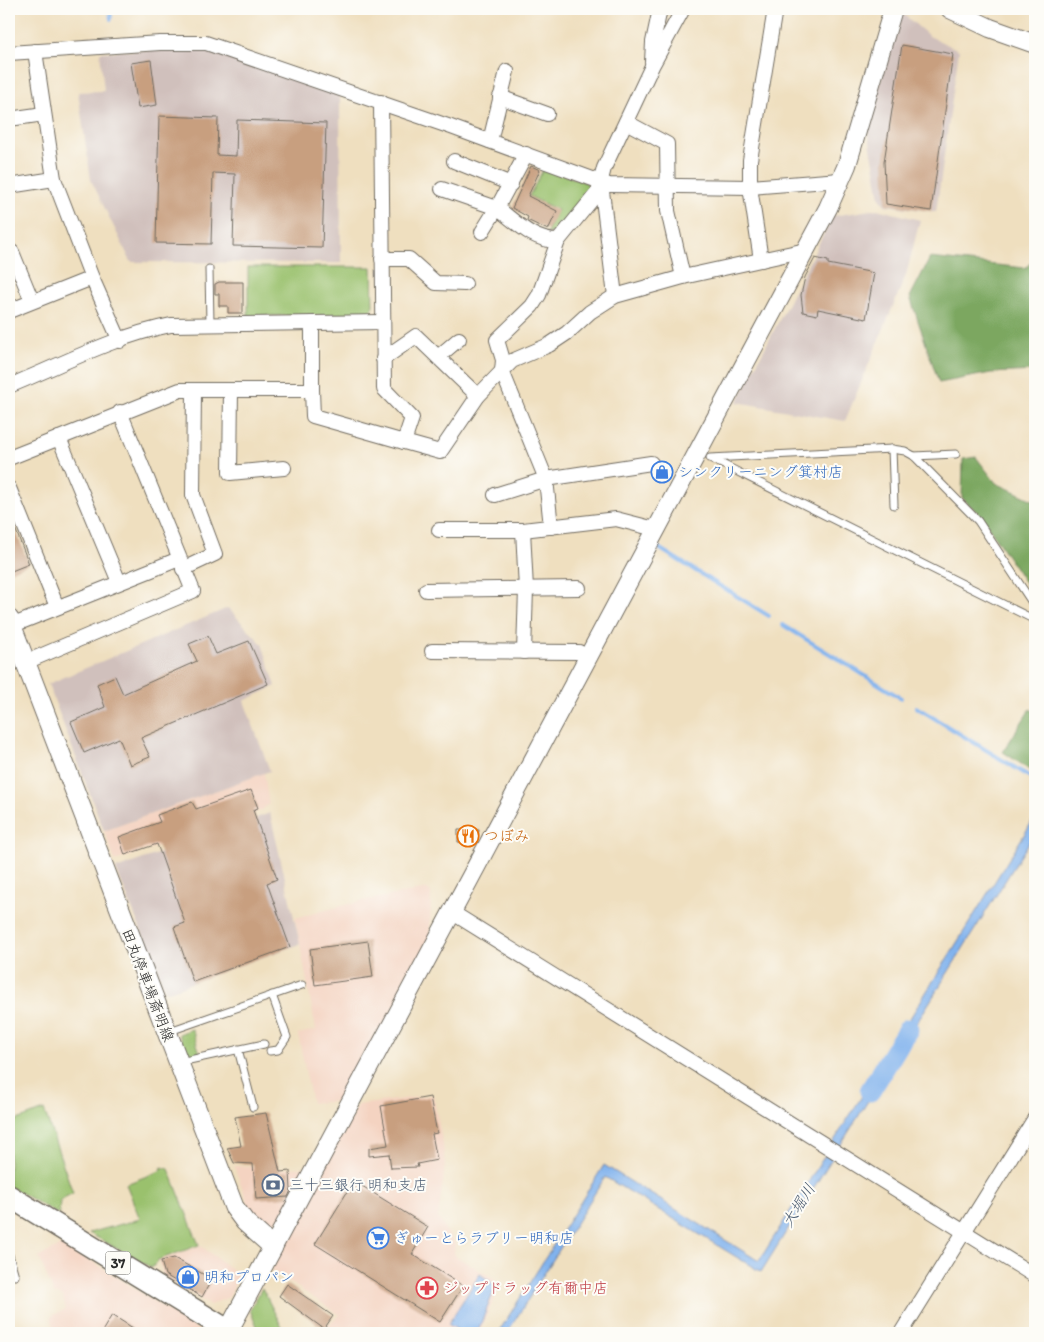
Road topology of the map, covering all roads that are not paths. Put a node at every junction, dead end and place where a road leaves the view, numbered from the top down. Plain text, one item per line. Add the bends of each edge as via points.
1 (660, 9) edge
2 (683, 9) edge
3 (775, 9) edge
4 (894, 9) edge
5 (950, 9) edge
6 (1035, 44) edge
7 (35, 51) junction
8 (9, 53) edge
9 (652, 66) junction
10 (507, 71) dead end
11 (500, 97) junction
12 (381, 102) junction
13 (44, 114) junction
14 (547, 114) dead end
15 (9, 119) edge
16 (626, 122) junction
17 (490, 141) junction
18 (526, 154) junction
19 (454, 162) dead end
20 (54, 179) junction
21 (840, 180) junction
22 (601, 182) junction
23 (511, 184) junction
24 (9, 186) edge
25 (750, 186) junction
26 (667, 187) junction
27 (442, 189) dead end
28 (497, 208) junction
29 (482, 232) dead end
30 (558, 241) junction
31 (806, 250) junction
32 (9, 253) edge
33 (382, 259) junction
34 (761, 260) junction
35 (209, 269) dead end
36 (682, 277) junction
37 (92, 278) junction
38 (465, 284) dead end
39 (614, 296) junction
40 (32, 301) junction
41 (9, 311) edge
42 (382, 322) junction
43 (312, 323) junction
44 (210, 324) junction
45 (459, 339) dead end
46 (120, 340) junction
47 (438, 357) junction
48 (383, 359) junction
49 (502, 371) junction
50 (9, 386) edge
51 (194, 390) junction
52 (231, 390) junction
53 (312, 390) junction
54 (478, 396) junction
55 (120, 412) junction
56 (59, 438) junction
57 (404, 442) junction
58 (892, 448) junction
59 (956, 454) dead end
60 (704, 455) junction
61 (914, 456) junction
62 (9, 458) edge
63 (650, 463) dead end
64 (284, 468) dead end
65 (546, 479) junction
66 (9, 488) edge
67 (495, 494) dead end
68 (894, 505) dead end
69 (551, 527) junction
70 (655, 529) junction
71 (439, 530) dead end
72 (523, 530) junction
73 (181, 564) junction
74 (119, 582) junction
75 (578, 588) dead end
76 (526, 589) junction
77 (426, 590) dead end
78 (57, 607) junction
79 (1035, 607) edge
80 (1035, 620) edge
81 (10, 623) edge
82 (432, 651) dead end
83 (524, 652) junction
84 (588, 657) junction
85 (26, 662) junction
86 (453, 913) junction
87 (302, 985) dead end
88 (272, 995) junction
89 (166, 1032) junction
90 (264, 1044) dead end
91 (238, 1049) junction
92 (270, 1051) dead end
93 (178, 1062) junction
94 (253, 1108) dead end
95 (1035, 1118) edge
96 (9, 1196) edge
97 (965, 1232) junction
98 (273, 1247) junction
99 (9, 1255) edge
100 (14, 1276) dead end
101 (1035, 1276) edge
102 (229, 1332) edge
103 (901, 1333) edge

1 - 9 street
2 - 9 street
3 - 25 street via 750,160
4 - 21 street
5 - 6 street
7 - 8 street
7 - 12 street via 206,42
7 - 13 street
9 - 16 street
10 - 11 street
11 - 14 street
11 - 17 street
12 - 17 street
12 - 33 street
13 - 15 street
13 - 20 street
16 - 22 street via 604,168
16 - 26 street via 667,144
17 - 18 street
18 - 22 street
18 - 23 street
19 - 23 street
20 - 24 street
20 - 37 street
21 - 25 street
21 - 31 street
22 - 26 street via 616,186
22 - 30 street via 594,198
22 - 39 street
23 - 28 street
25 - 26 street
25 - 34 street
26 - 36 street via 668,211
27 - 28 street
28 - 29 street
28 - 30 street via 535,236
30 - 49 street via 539,295 497,340 503,360
31 - 34 street
31 - 60 street
32 - 40 street via 12,252
33 - 38 street via 410,259 436,283
33 - 42 street
34 - 36 street
35 - 44 lane
36 - 39 street
37 - 40 street
37 - 46 street
39 - 49 street via 555,341 512,361
40 - 41 street
42 - 43 street
42 - 48 street
43 - 44 street
43 - 53 street
44 - 46 street via 166,326
45 - 47 street
46 - 50 street
47 - 48 street via 416,336
47 - 54 street
48 - 57 street via 384,389 412,418
49 - 54 street
49 - 65 street
51 - 52 street
51 - 55 street via 172,392
51 - 73 street via 193,496 215,554
52 - 53 street
52 - 64 street via 230,473
53 - 57 street via 313,416
54 - 57 street via 440,452
55 - 56 street
55 - 73 street
56 - 62 street
56 - 74 street
58 - 60 lane
58 - 61 lane
58 - 68 lane
59 - 61 lane
60 - 70 street
60 - 80 lane
61 - 79 lane via 978,521
63 - 65 street
65 - 67 street
65 - 69 street
66 - 78 street
69 - 70 street via 616,519
69 - 72 street
70 - 84 street
71 - 72 street
72 - 76 street
73 - 74 street
73 - 85 street via 193,591
74 - 78 street
75 - 76 street
76 - 77 street
76 - 83 street
78 - 81 street
81 - 85 main road, 田丸停車場斎明線
82 - 83 street
83 - 84 street via 578,652
84 - 86 street
85 - 89 main road, 田丸停車場斎明線
86 - 97 street
86 - 98 street
87 - 88 lane
88 - 89 lane
88 - 92 lane via 287,1037 278,1050
89 - 93 main road, 田丸停車場斎明線
90 - 91 lane
91 - 93 lane
91 - 94 lane
93 - 98 main road, 田丸停車場斎明線 via 234,1207 245,1222
95 - 97 street
96 - 102 main road, 37
97 - 101 street
97 - 103 street
98 - 102 main road
99 - 100 lane

